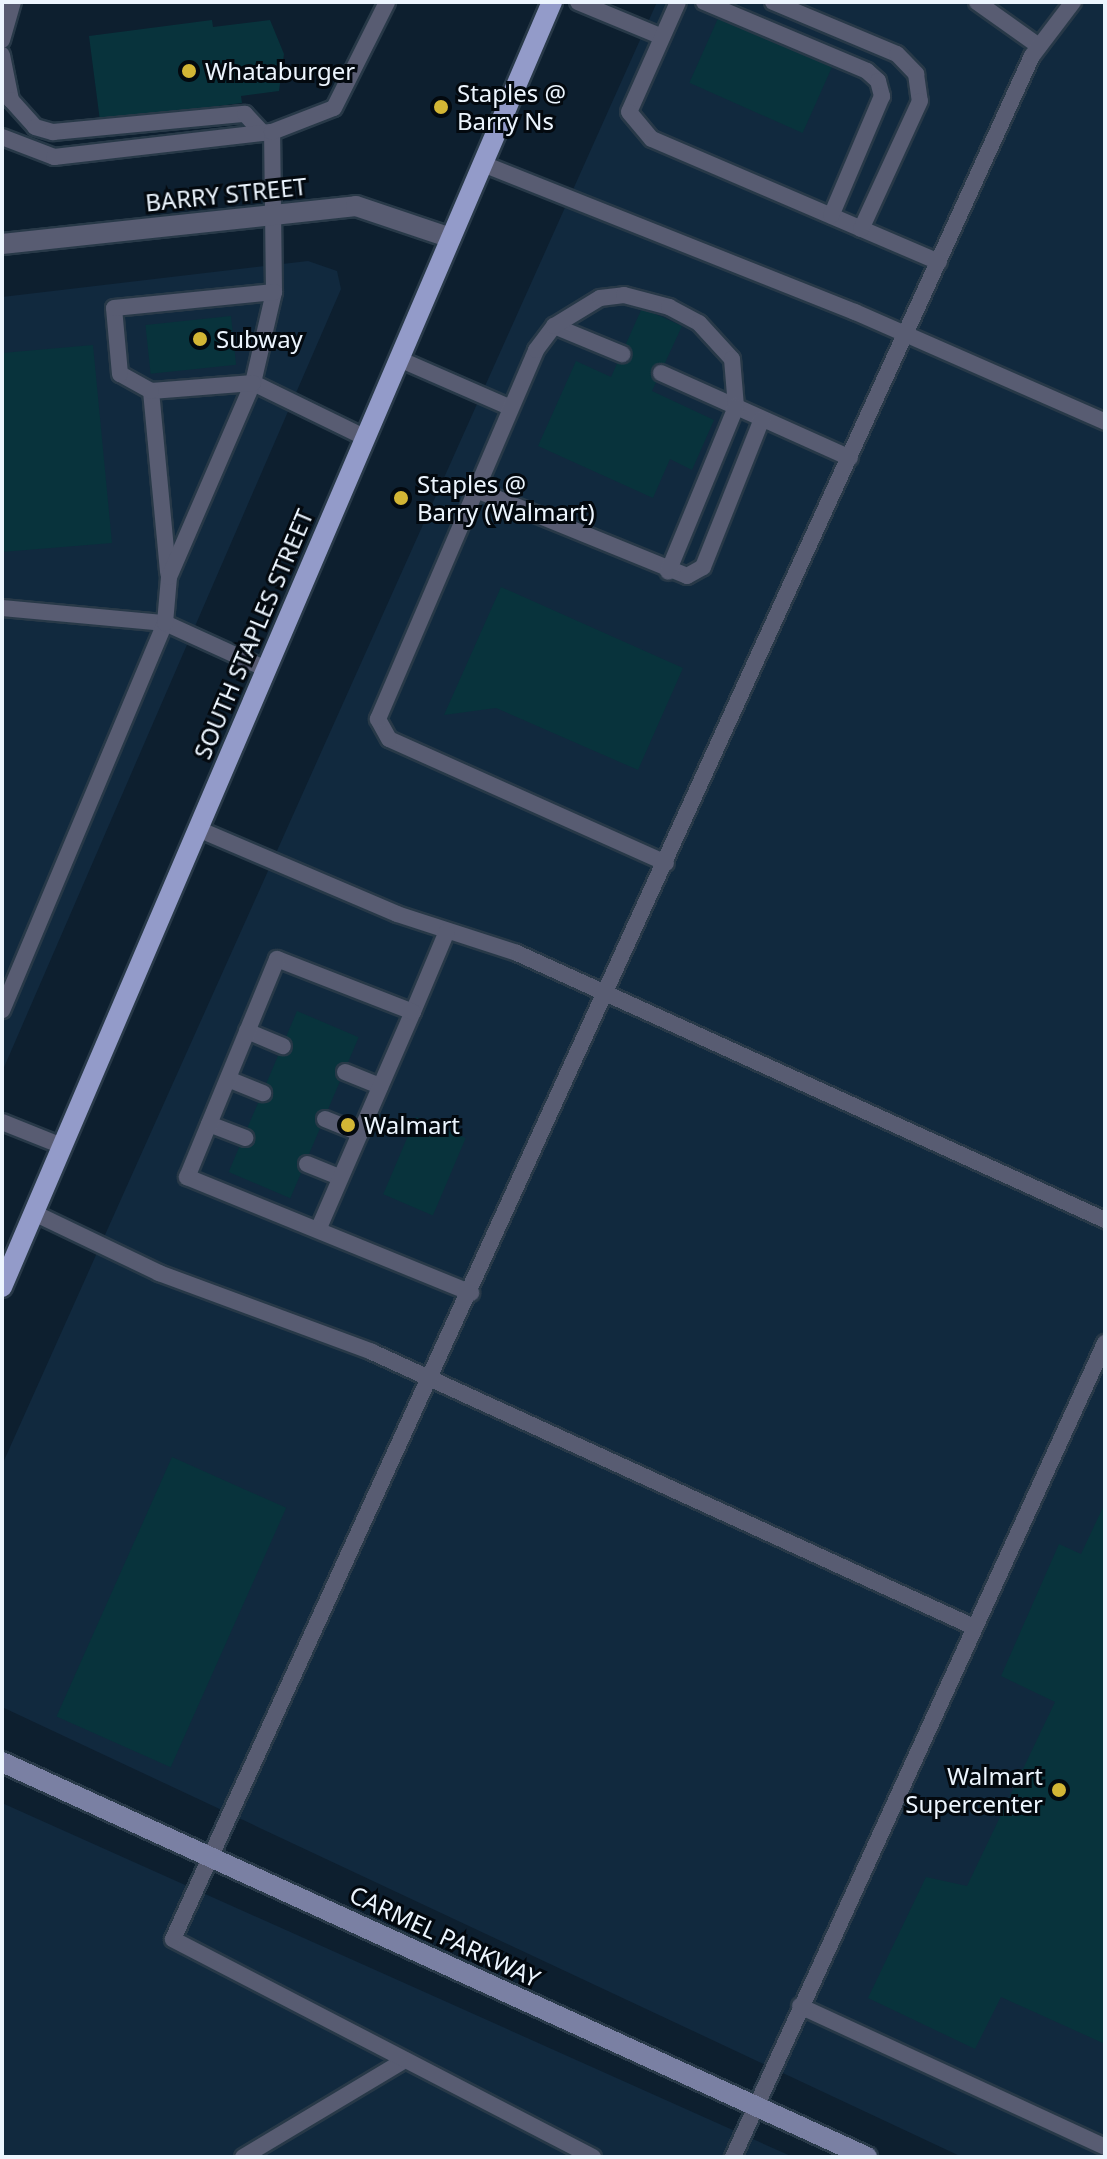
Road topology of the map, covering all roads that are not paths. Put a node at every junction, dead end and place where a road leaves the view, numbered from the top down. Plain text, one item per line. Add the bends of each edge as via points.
1 (13, 2) edge
2 (387, 2) edge
3 (552, 2) edge
4 (578, 2) edge
5 (678, 2) edge
6 (704, 2) edge
7 (773, 2) edge
8 (977, 2) edge
9 (1073, 2) edge
10 (662, 37) junction
11 (2, 40) edge
12 (1039, 46) junction
13 (2, 55) edge
14 (267, 132) junction
15 (2, 137) edge
16 (483, 164) junction
17 (275, 215) junction
18 (831, 216) junction
19 (861, 229) junction
20 (451, 238) junction
21 (2, 244) edge
22 (939, 262) junction
23 (274, 292) junction
24 (554, 326) junction
25 (906, 334) junction
26 (622, 354) dead end
27 (399, 359) junction
28 (661, 373) dead end
29 (253, 383) junction
30 (151, 391) junction
31 (509, 407) junction
32 (736, 407) junction
33 (762, 419) junction
34 (1105, 422) edge
35 (366, 438) junction
36 (850, 458) junction
37 (474, 489) junction
38 (668, 572) junction
39 (169, 577) junction
40 (2, 608) edge
41 (165, 623) junction
42 (266, 669) junction
43 (198, 829) junction
44 (666, 863) junction
45 (447, 931) junction
46 (607, 994) junction
47 (2, 1010) edge
48 (413, 1012) junction
49 (247, 1031) junction
50 (283, 1046) dead end
51 (345, 1072) dead end
52 (228, 1079) junction
53 (380, 1086) junction
54 (263, 1093) dead end
55 (325, 1119) dead end
56 (2, 1122) edge
57 (209, 1124) junction
58 (360, 1133) junction
59 (245, 1138) dead end
60 (62, 1146) junction
61 (307, 1164) dead end
62 (340, 1177) junction
63 (34, 1213) junction
64 (1105, 1220) edge
65 (318, 1230) junction
66 (2, 1287) edge
67 (471, 1293) junction
68 (1105, 1343) edge
69 (432, 1379) junction
70 (974, 1627) junction
71 (2, 1762) edge
72 (26, 1773) junction
73 (2, 1774) edge
74 (215, 1859) junction
75 (800, 2006) junction
76 (405, 2060) junction
77 (754, 2106) junction
78 (1105, 2147) edge
79 (243, 2157) edge
80 (593, 2157) edge
81 (733, 2157) edge
82 (867, 2157) edge

1 - 11 lane
2 - 14 lane via 334,108
3 - 16 main road, SOUTH STAPLES STREET
4 - 10 lane
5 - 10 lane
6 - 18 lane via 867,71 878,81 882,96
7 - 19 lane via 897,54 916,74 920,101
8 - 12 lane
9 - 12 lane
10 - 18 lane via 629,112 652,139
12 - 22 lane
13 - 14 lane via 11,100 35,127 53,132 245,114
14 - 15 lane via 54,157
14 - 17 lane
16 - 20 main road, SOUTH STAPLES STREET
16 - 25 lane
17 - 20 street, BARRY STREET via 356,206
17 - 21 street, BARRY STREET
17 - 23 lane
18 - 19 lane
19 - 22 lane
20 - 27 main road, SOUTH STAPLES STREET
22 - 25 lane
23 - 29 lane
23 - 30 lane via 114,308 120,374
24 - 26 lane
24 - 31 lane
24 - 32 lane via 600,298 635,296 669,307 699,323 732,359
25 - 34 lane
25 - 36 lane
27 - 31 lane
27 - 35 main road, SOUTH STAPLES STREET
28 - 32 lane
29 - 30 lane
29 - 35 lane
29 - 39 lane
30 - 39 lane
31 - 37 lane
32 - 33 lane
32 - 38 lane
33 - 36 lane
33 - 38 lane via 703,567 687,576
35 - 42 main road, SOUTH STAPLES STREET
36 - 44 lane
37 - 38 lane
37 - 44 lane via 378,719 379,730
39 - 41 lane
40 - 41 lane
41 - 42 lane
41 - 47 lane
42 - 43 main road, SOUTH STAPLES STREET
43 - 45 lane
43 - 60 main road, SOUTH STAPLES STREET
44 - 46 lane
45 - 46 lane via 517,953
45 - 48 lane
46 - 64 lane
46 - 67 lane
48 - 49 lane via 277,959
48 - 53 lane
49 - 50 lane
49 - 52 lane
51 - 53 lane
52 - 54 lane
52 - 57 lane
53 - 58 lane
55 - 58 lane
56 - 60 lane
57 - 59 lane
57 - 65 lane via 187,1177
58 - 62 lane
60 - 63 main road, SOUTH STAPLES STREET
61 - 62 lane
62 - 65 lane
63 - 66 main road, SOUTH STAPLES STREET
63 - 69 lane via 159,1273
65 - 67 lane
67 - 69 lane
68 - 70 lane
69 - 70 lane
69 - 74 lane
70 - 75 lane
71 - 72 street, CARMEL PARKWAY
72 - 73 street
72 - 74 street, CARMEL PARKWAY
74 - 76 lane via 173,1939
74 - 77 street, CARMEL PARKWAY
75 - 77 lane
75 - 78 lane
76 - 79 lane
76 - 80 lane
77 - 81 lane
77 - 82 street, CARMEL PARKWAY

